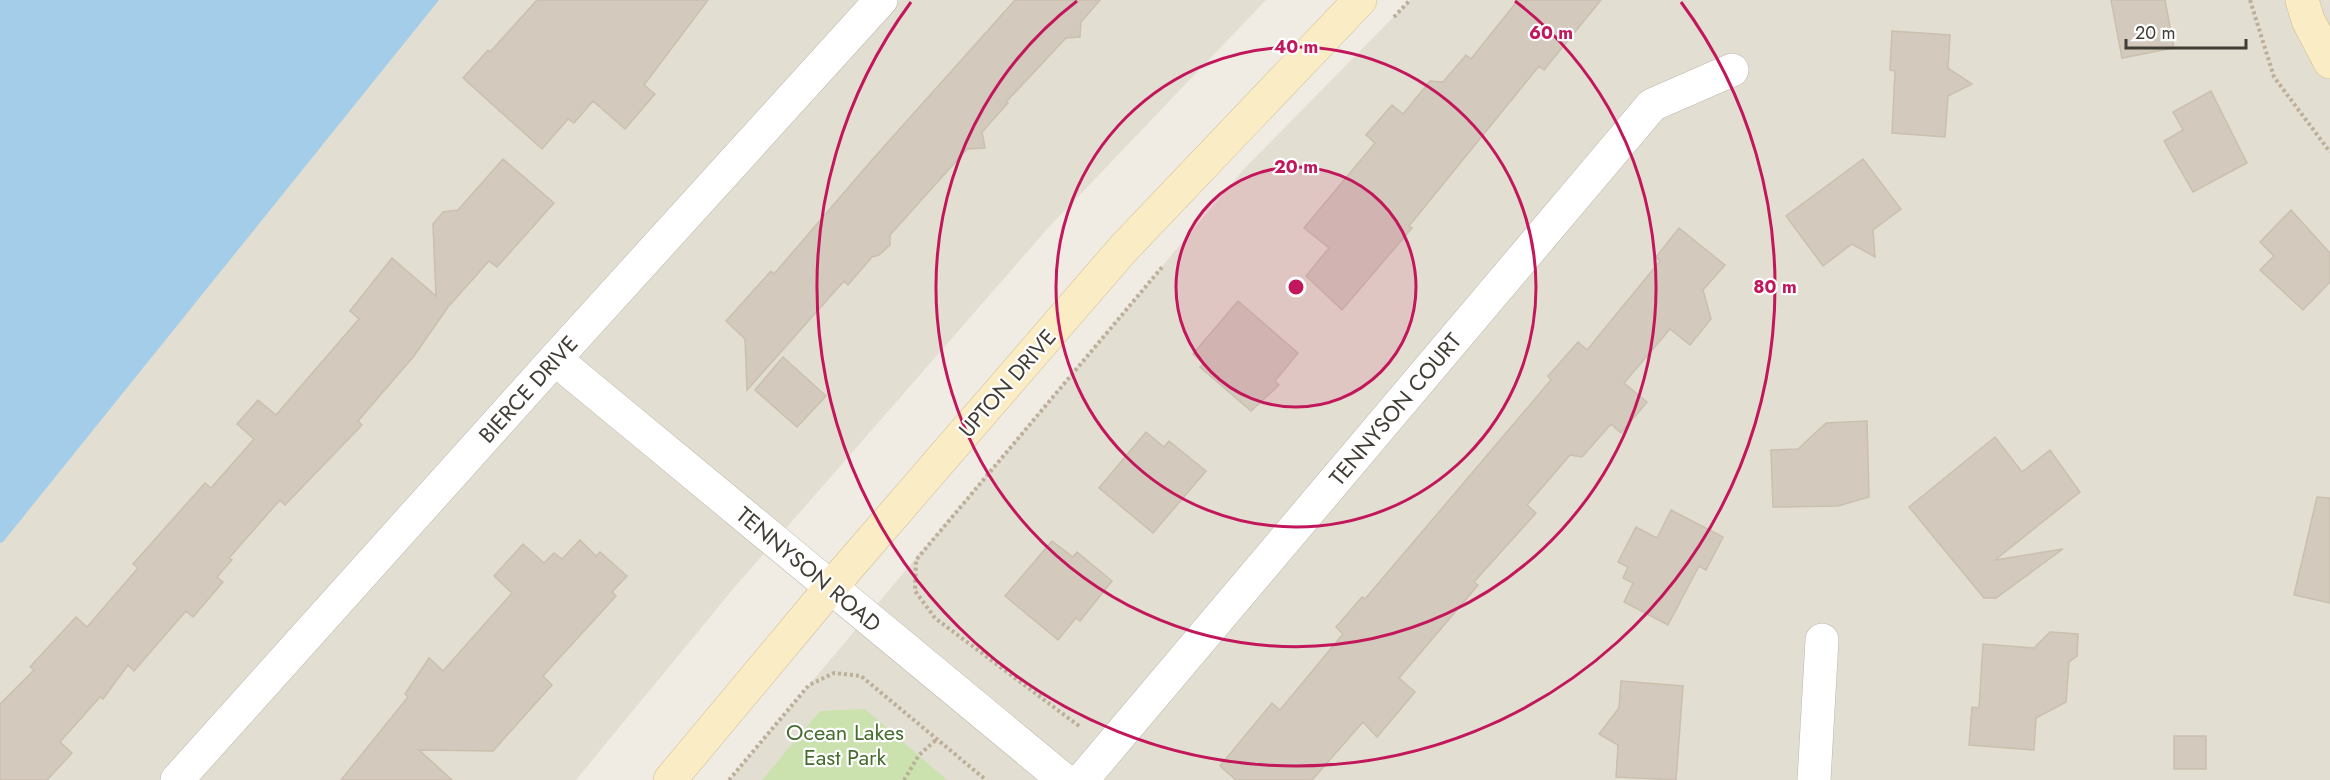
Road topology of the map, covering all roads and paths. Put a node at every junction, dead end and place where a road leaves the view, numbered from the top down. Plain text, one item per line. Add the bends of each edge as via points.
1 (881, 0) edge
2 (1360, 0) edge
3 (1410, 0) edge
4 (2250, 0) edge
5 (2302, 0) edge
6 (1394, 17) dead end
7 (2330, 62) edge
8 (1732, 70) dead end
9 (2330, 152) edge
10 (1167, 260) dead end
11 (555, 359) junction
12 (831, 587) junction
13 (1822, 640) dead end
14 (937, 739) junction
15 (1108, 748) junction
16 (177, 780) edge
17 (670, 780) edge
18 (729, 780) edge
19 (904, 780) edge
20 (986, 780) edge
21 (1064, 780) edge
22 (1082, 780) edge
23 (1814, 780) edge

1 - 11 street, BIERCE DRIVE
2 - 12 main road, UPTON DRIVE via 1123,249
3 - 6 path
4 - 9 path via 2274,77
5 - 7 main road
8 - 15 street, TENNYSON COURT via 1652,105
10 - 15 path via 916,560 915,591 935,618
11 - 12 street, TENNYSON ROAD
11 - 16 street, BIERCE DRIVE
12 - 17 main road, UPTON DRIVE
12 - 21 street, TENNYSON ROAD
13 - 23 street
14 - 18 path via 861,676 834,673 809,686
14 - 19 path via 919,755
14 - 20 path
15 - 22 street, TENNYSON COURT

